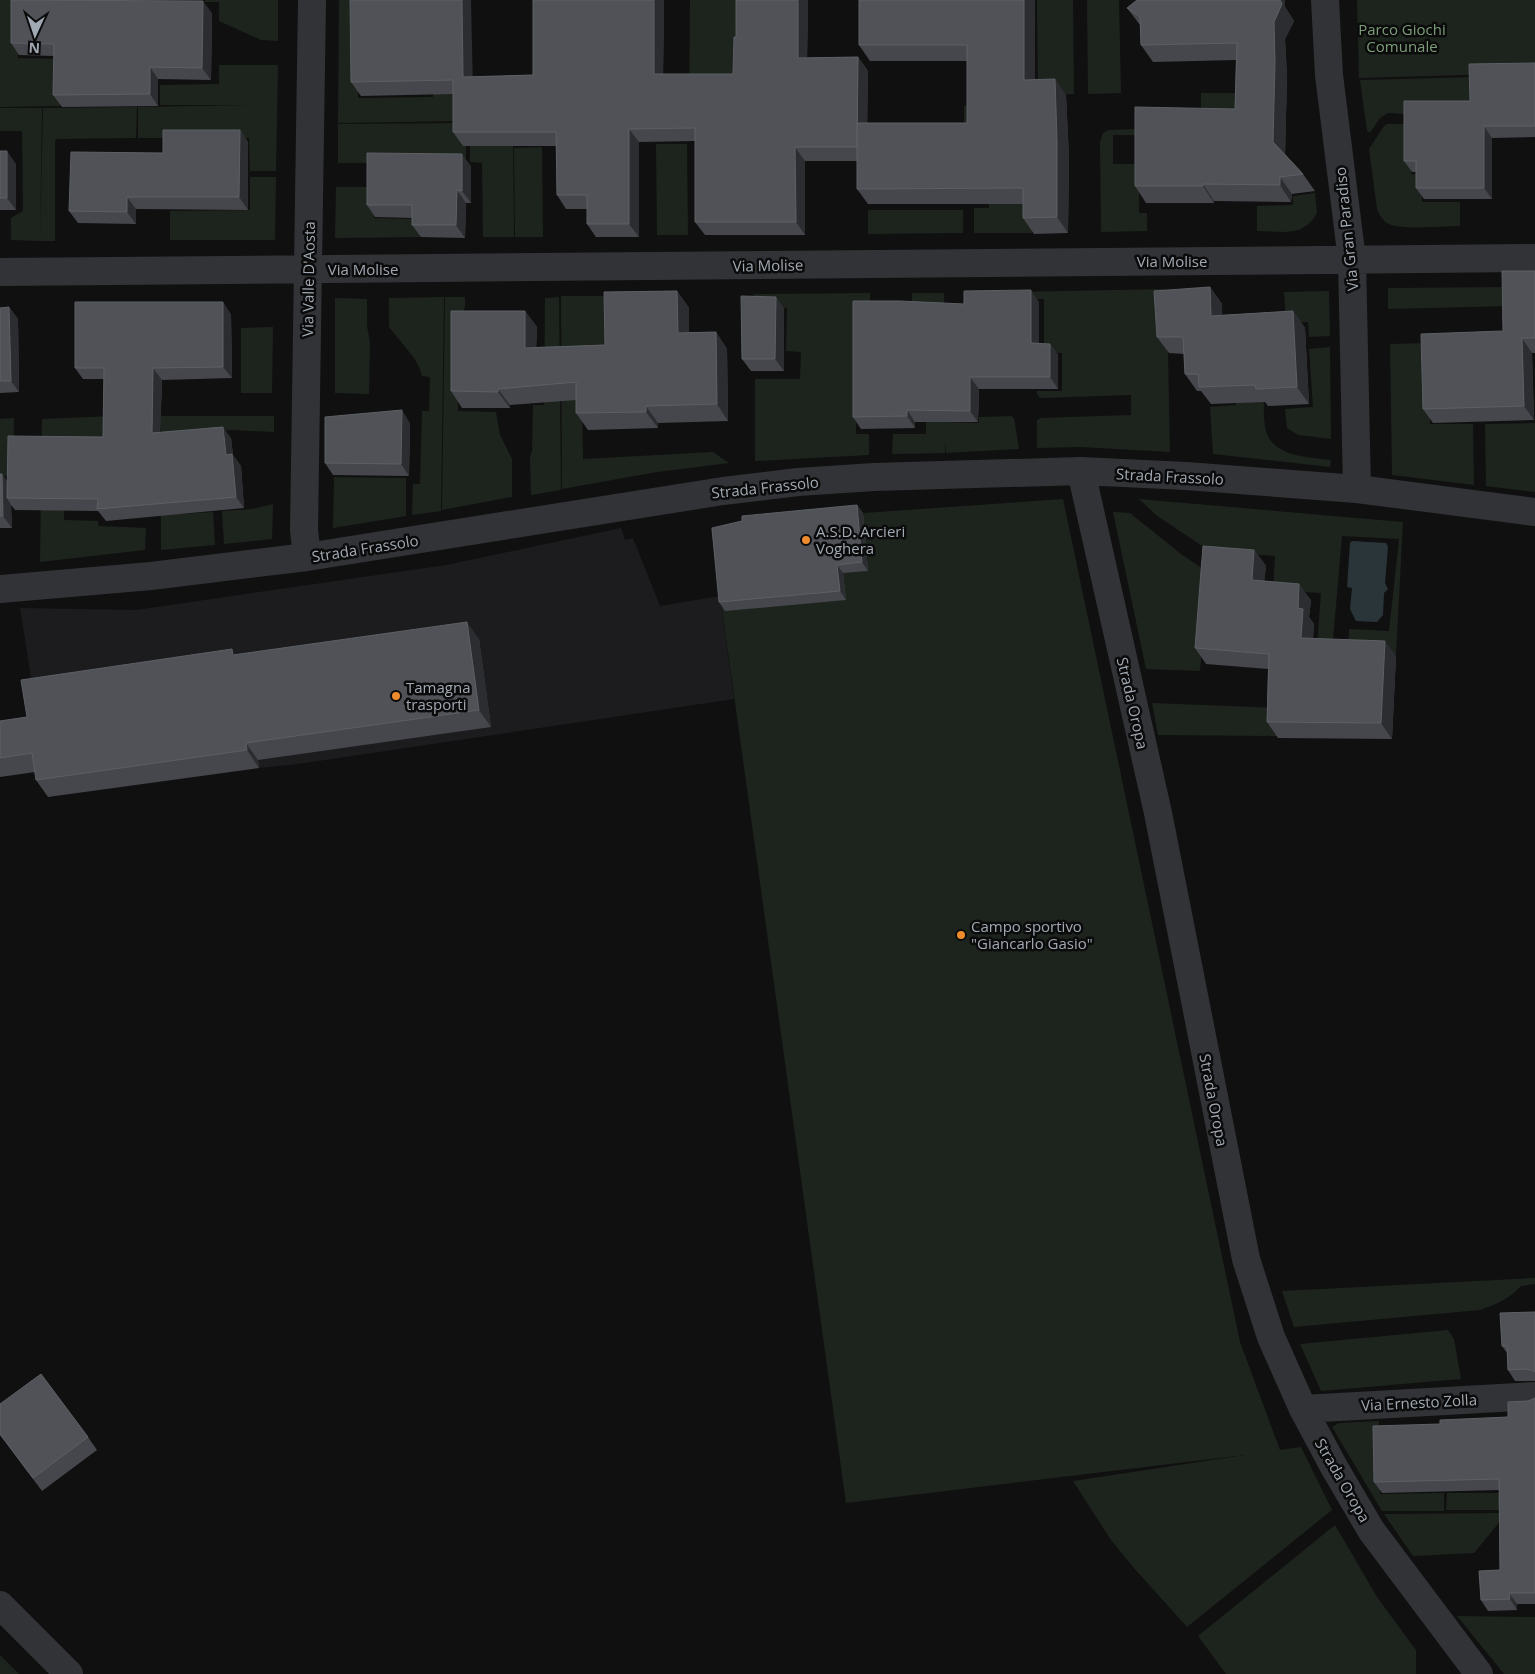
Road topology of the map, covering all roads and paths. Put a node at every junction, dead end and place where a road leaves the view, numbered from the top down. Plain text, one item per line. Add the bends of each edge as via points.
1 (312, 0) edge
2 (1325, 0) edge
3 (1535, 258) edge
4 (1352, 260) junction
5 (308, 269) junction
6 (0, 272) edge
7 (1081, 471) junction
8 (1357, 489) junction
9 (1535, 512) edge
10 (308, 557) junction
11 (0, 589) edge
12 (1535, 1396) edge
13 (1302, 1409) junction
14 (0, 1605) edge
15 (69, 1674) edge
16 (1479, 1674) edge

1 - 5 street, Via Valle D'Aosta
2 - 4 street, Via Gran Paradiso via 1329,75
3 - 4 street, Via Molise
4 - 5 street, Via Molise
4 - 8 street, Via Gran Paradiso
5 - 6 street, Via Molise
5 - 10 street, Via Valle D'Aosta via 304,530
7 - 8 street, Strada Frassolo
7 - 10 street, Strada Frassolo via 874,477 744,488
7 - 13 street, Strada Oropa via 1158,813 1246,1259 1268,1329
8 - 9 street, Strada Frassolo
10 - 11 street, Strada Frassolo via 151,576
12 - 13 street, Via Ernesto Zolla
13 - 16 street, Strada Oropa via 1372,1530
14 - 15 street

